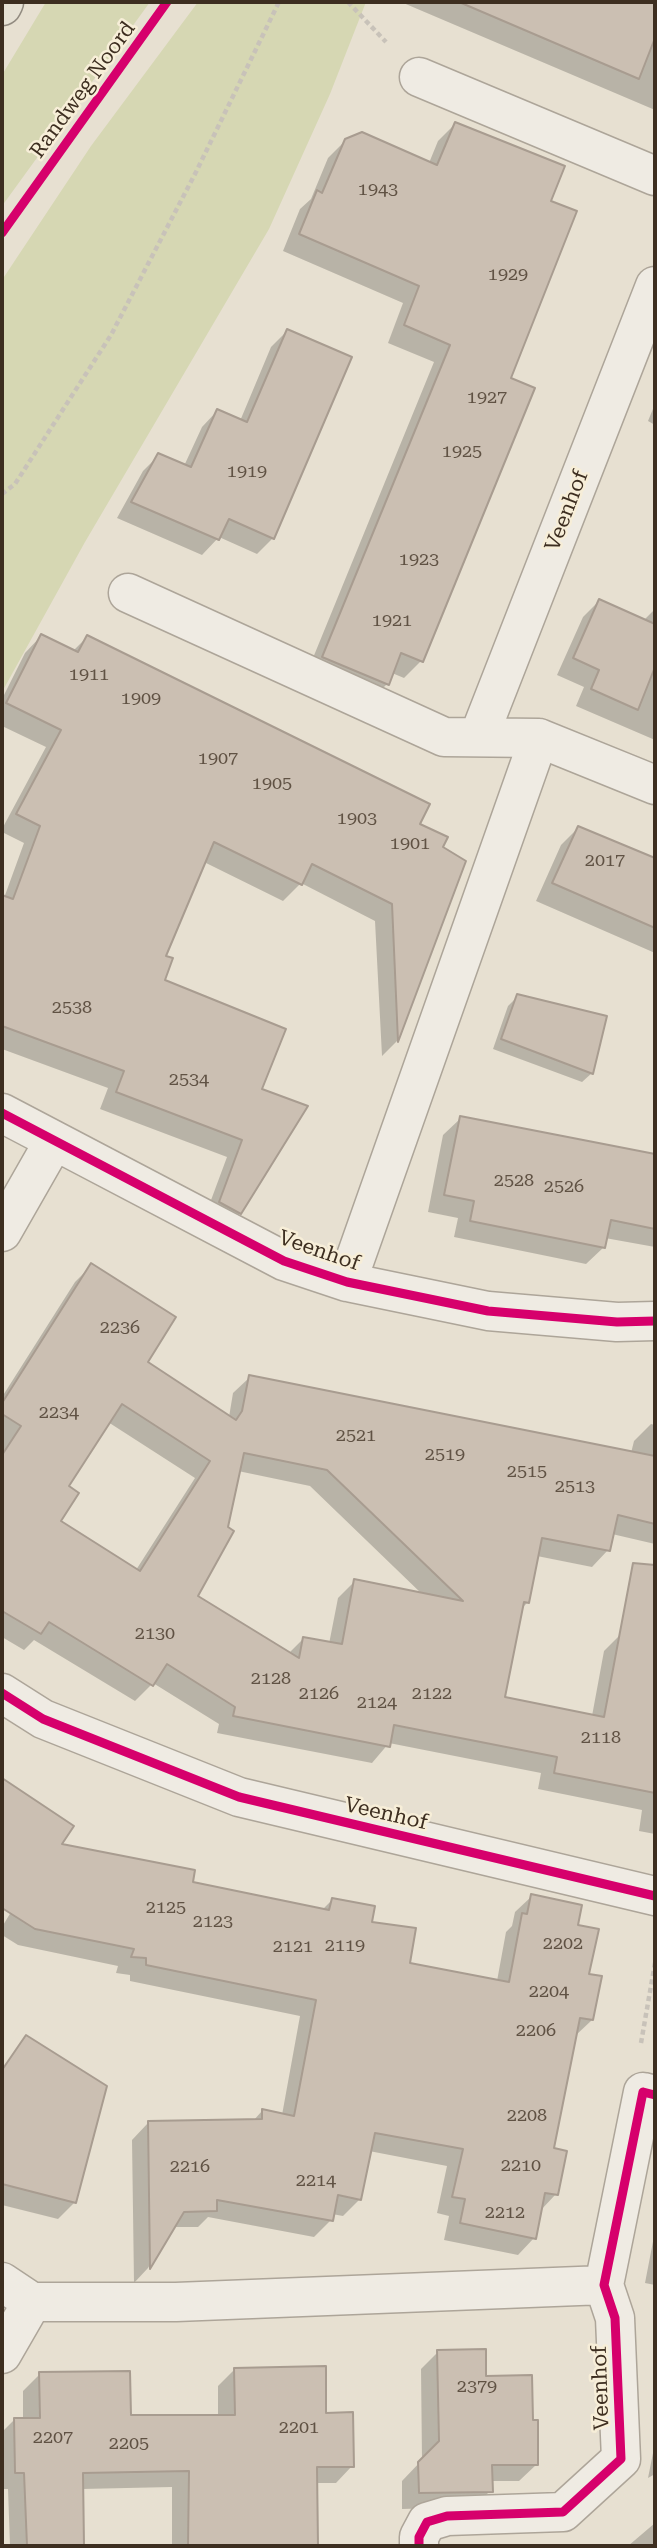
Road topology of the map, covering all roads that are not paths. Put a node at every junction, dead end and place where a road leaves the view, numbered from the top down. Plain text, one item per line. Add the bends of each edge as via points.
1 (4, 2) edge
2 (2, 6) edge
3 (419, 77) dead end
4 (655, 176) edge
5 (655, 286) edge
6 (128, 593) dead end
7 (479, 736) junction
8 (539, 738) junction
9 (655, 785) edge
10 (2, 1113) edge
11 (54, 1141) junction
12 (2, 1232) edge
13 (347, 1282) junction
14 (655, 1321) edge
15 (2, 1693) edge
16 (655, 1896) edge
17 (649, 2094) edge
18 (604, 2285) junction
19 (17, 2292) edge
20 (2, 2354) edge
21 (419, 2546) edge

1 - 2 main road
3 - 4 street
5 - 7 street, Veenhof
6 - 7 street via 444,737
7 - 8 street
8 - 9 street
8 - 13 street, Veenhof
10 - 11 street, Veenhof
11 - 12 street
11 - 13 street, Veenhof via 284,1261
13 - 14 street, Veenhof via 488,1311
15 - 16 street, Veenhof via 43,1719 239,1797
17 - 18 street, Veenhof
18 - 19 street via 176,2302
18 - 21 street, Veenhof via 615,2318 621,2459 563,2512 447,2516 427,2522
19 - 20 street

